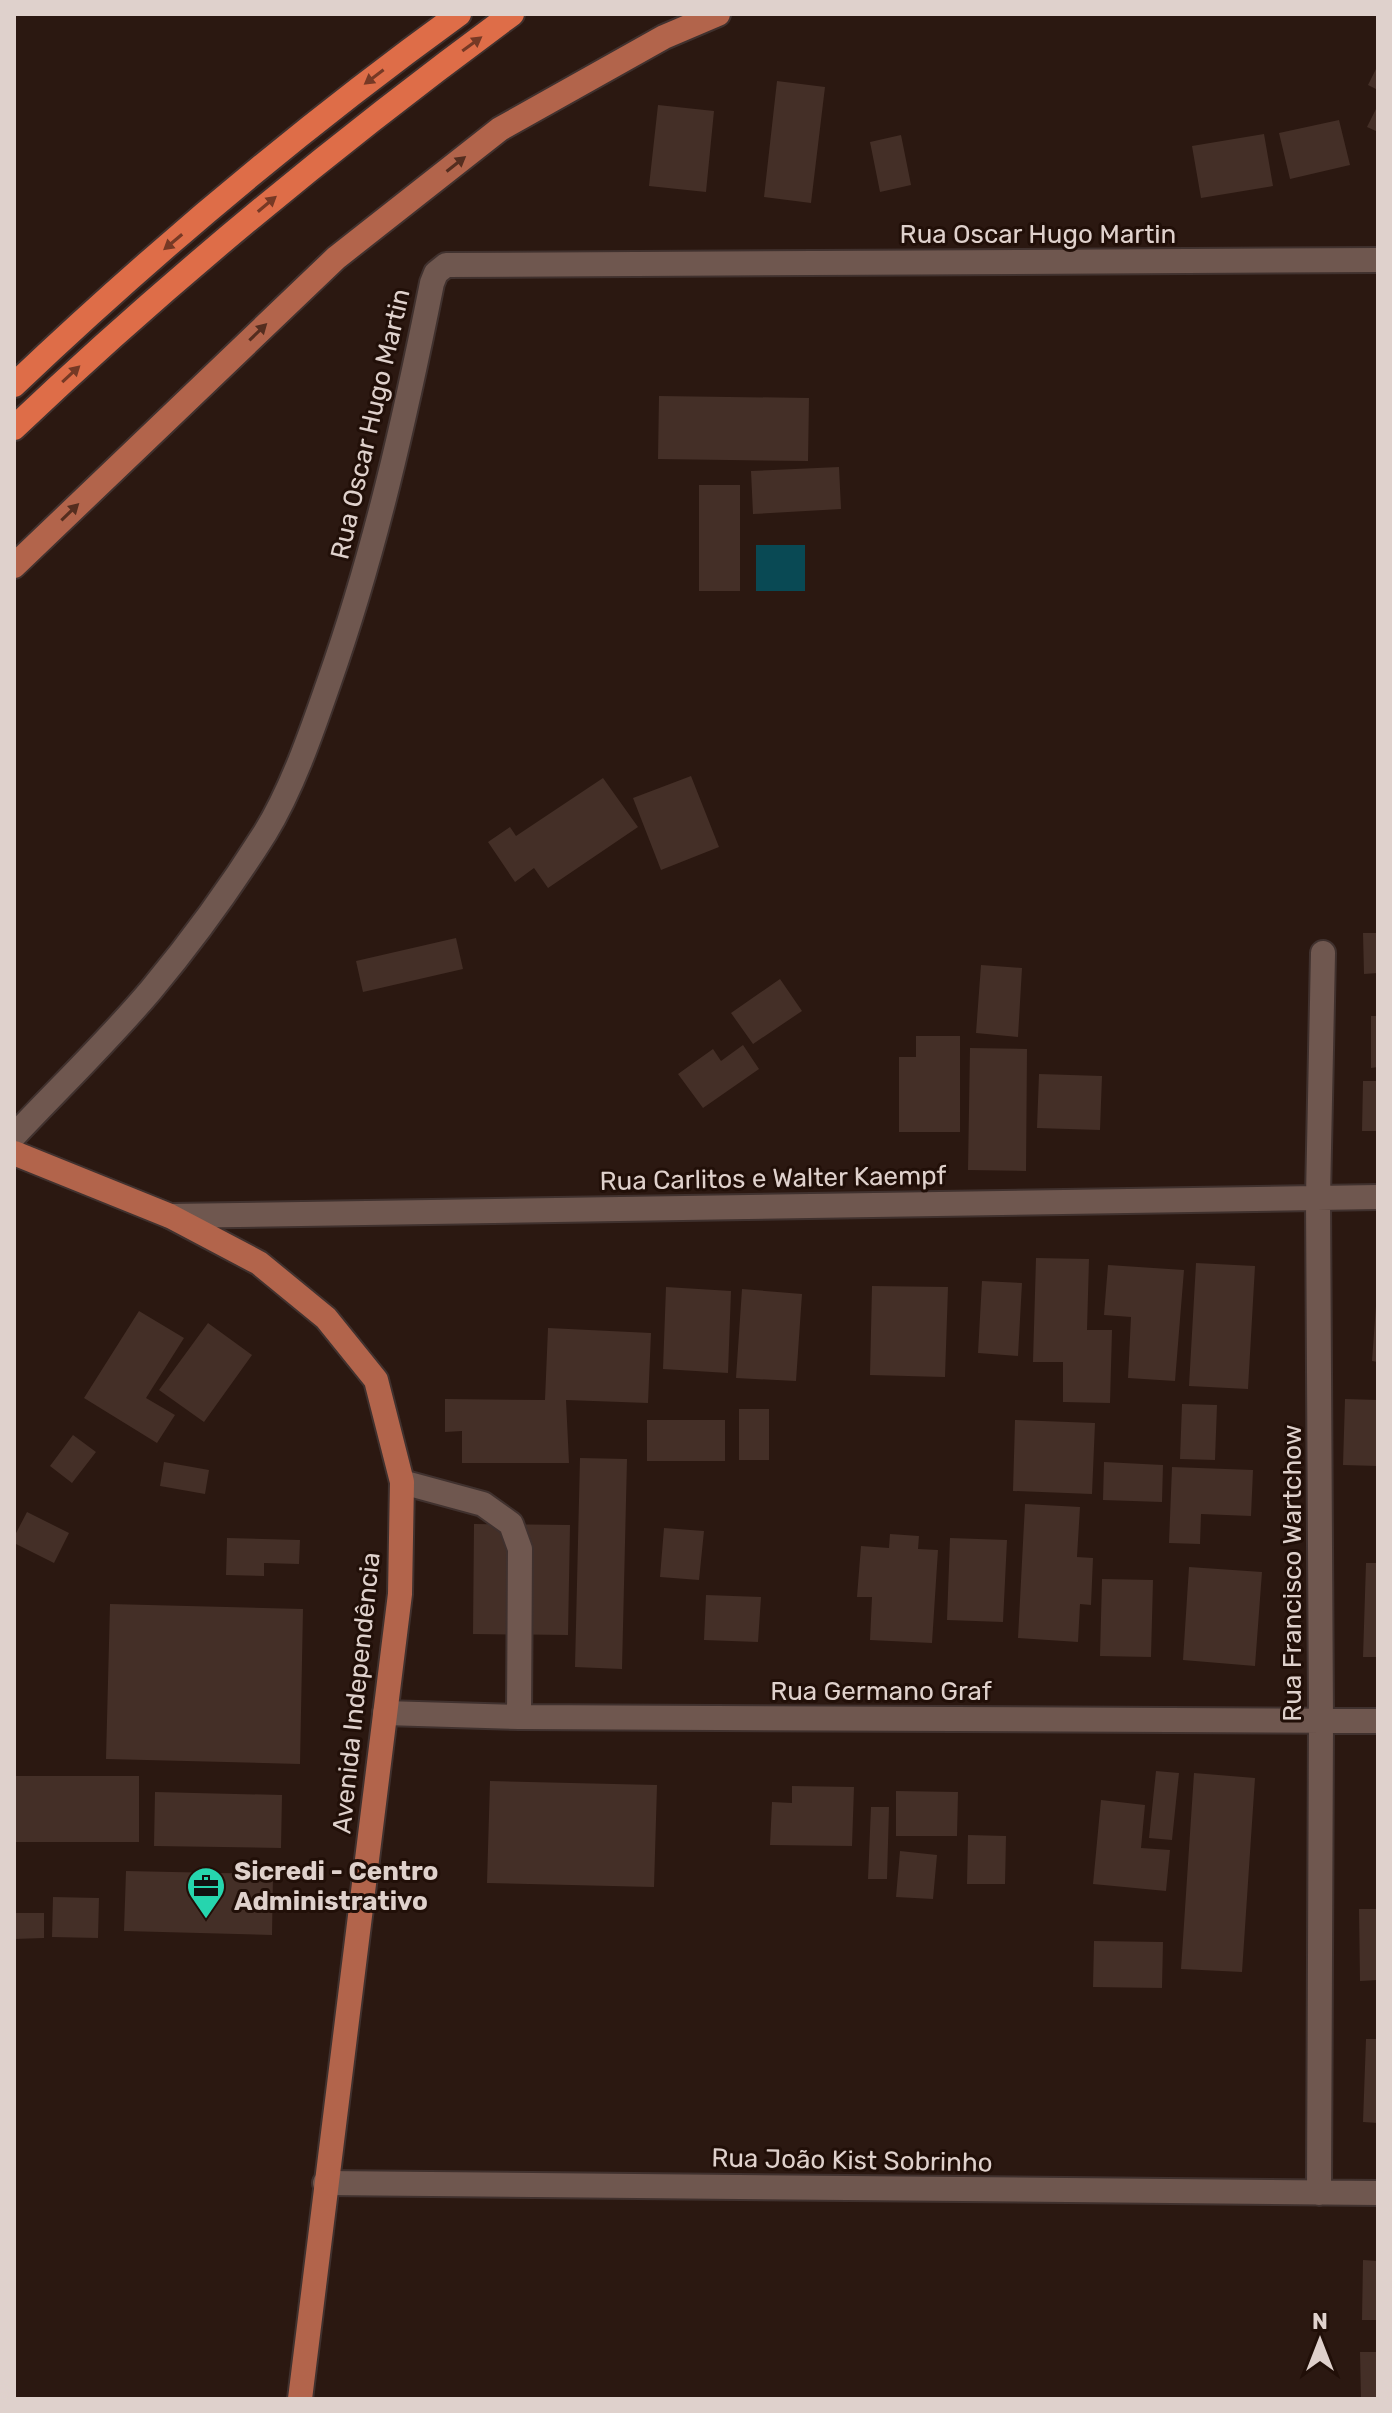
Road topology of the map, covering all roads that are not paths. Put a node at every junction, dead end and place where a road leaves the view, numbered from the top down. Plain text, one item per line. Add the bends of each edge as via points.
1 (459, 14) edge
2 (512, 14) edge
3 (718, 14) edge
4 (1378, 260) edge
5 (14, 385) edge
6 (14, 428) edge
7 (14, 566) edge
8 (1323, 953) dead end
9 (14, 1136) edge
10 (14, 1153) edge
11 (1318, 1197) junction
12 (1378, 1197) edge
13 (170, 1216) junction
14 (402, 1482) junction
15 (385, 1713) junction
16 (519, 1717) junction
17 (1321, 1721) junction
18 (1378, 1721) edge
19 (325, 2183) junction
20 (1319, 2193) junction
21 (1378, 2193) edge
22 (300, 2399) edge

1 -> 5 highway via 275,156
6 -> 2 highway via 294,180
7 -> 3 main road via 359,239 500,129 664,37
4 - 9 street, Rua Oscar Hugo Martin via 446,265 432,283 398,442 346,635 310,737 266,831 151,991
8 - 11 street, Rua Francisco Wartchow
10 - 13 main road, Avenida Independência
11 - 12 street, Rua Carlitos e Walter Kaempf
11 - 13 street, Rua Carlitos e Walter Kaempf
11 - 17 street, Rua Francisco Wartchow
13 - 14 main road, Avenida Independência via 259,1263 326,1318 376,1380
14 - 15 main road, Avenida Independência via 400,1594
14 - 16 street via 483,1504 511,1524 520,1549
15 - 16 street, Rua Germano Graf
15 - 19 main road, Avenida Independência
16 - 17 street, Rua Germano Graf
17 - 18 street, Rua Germano Graf
17 - 20 street, Rua Francisco Wartchow
19 - 20 street, Rua João Kist Sobrinho
19 - 22 main road, Avenida Independência
20 - 21 street, Rua João Kist Sobrinho

